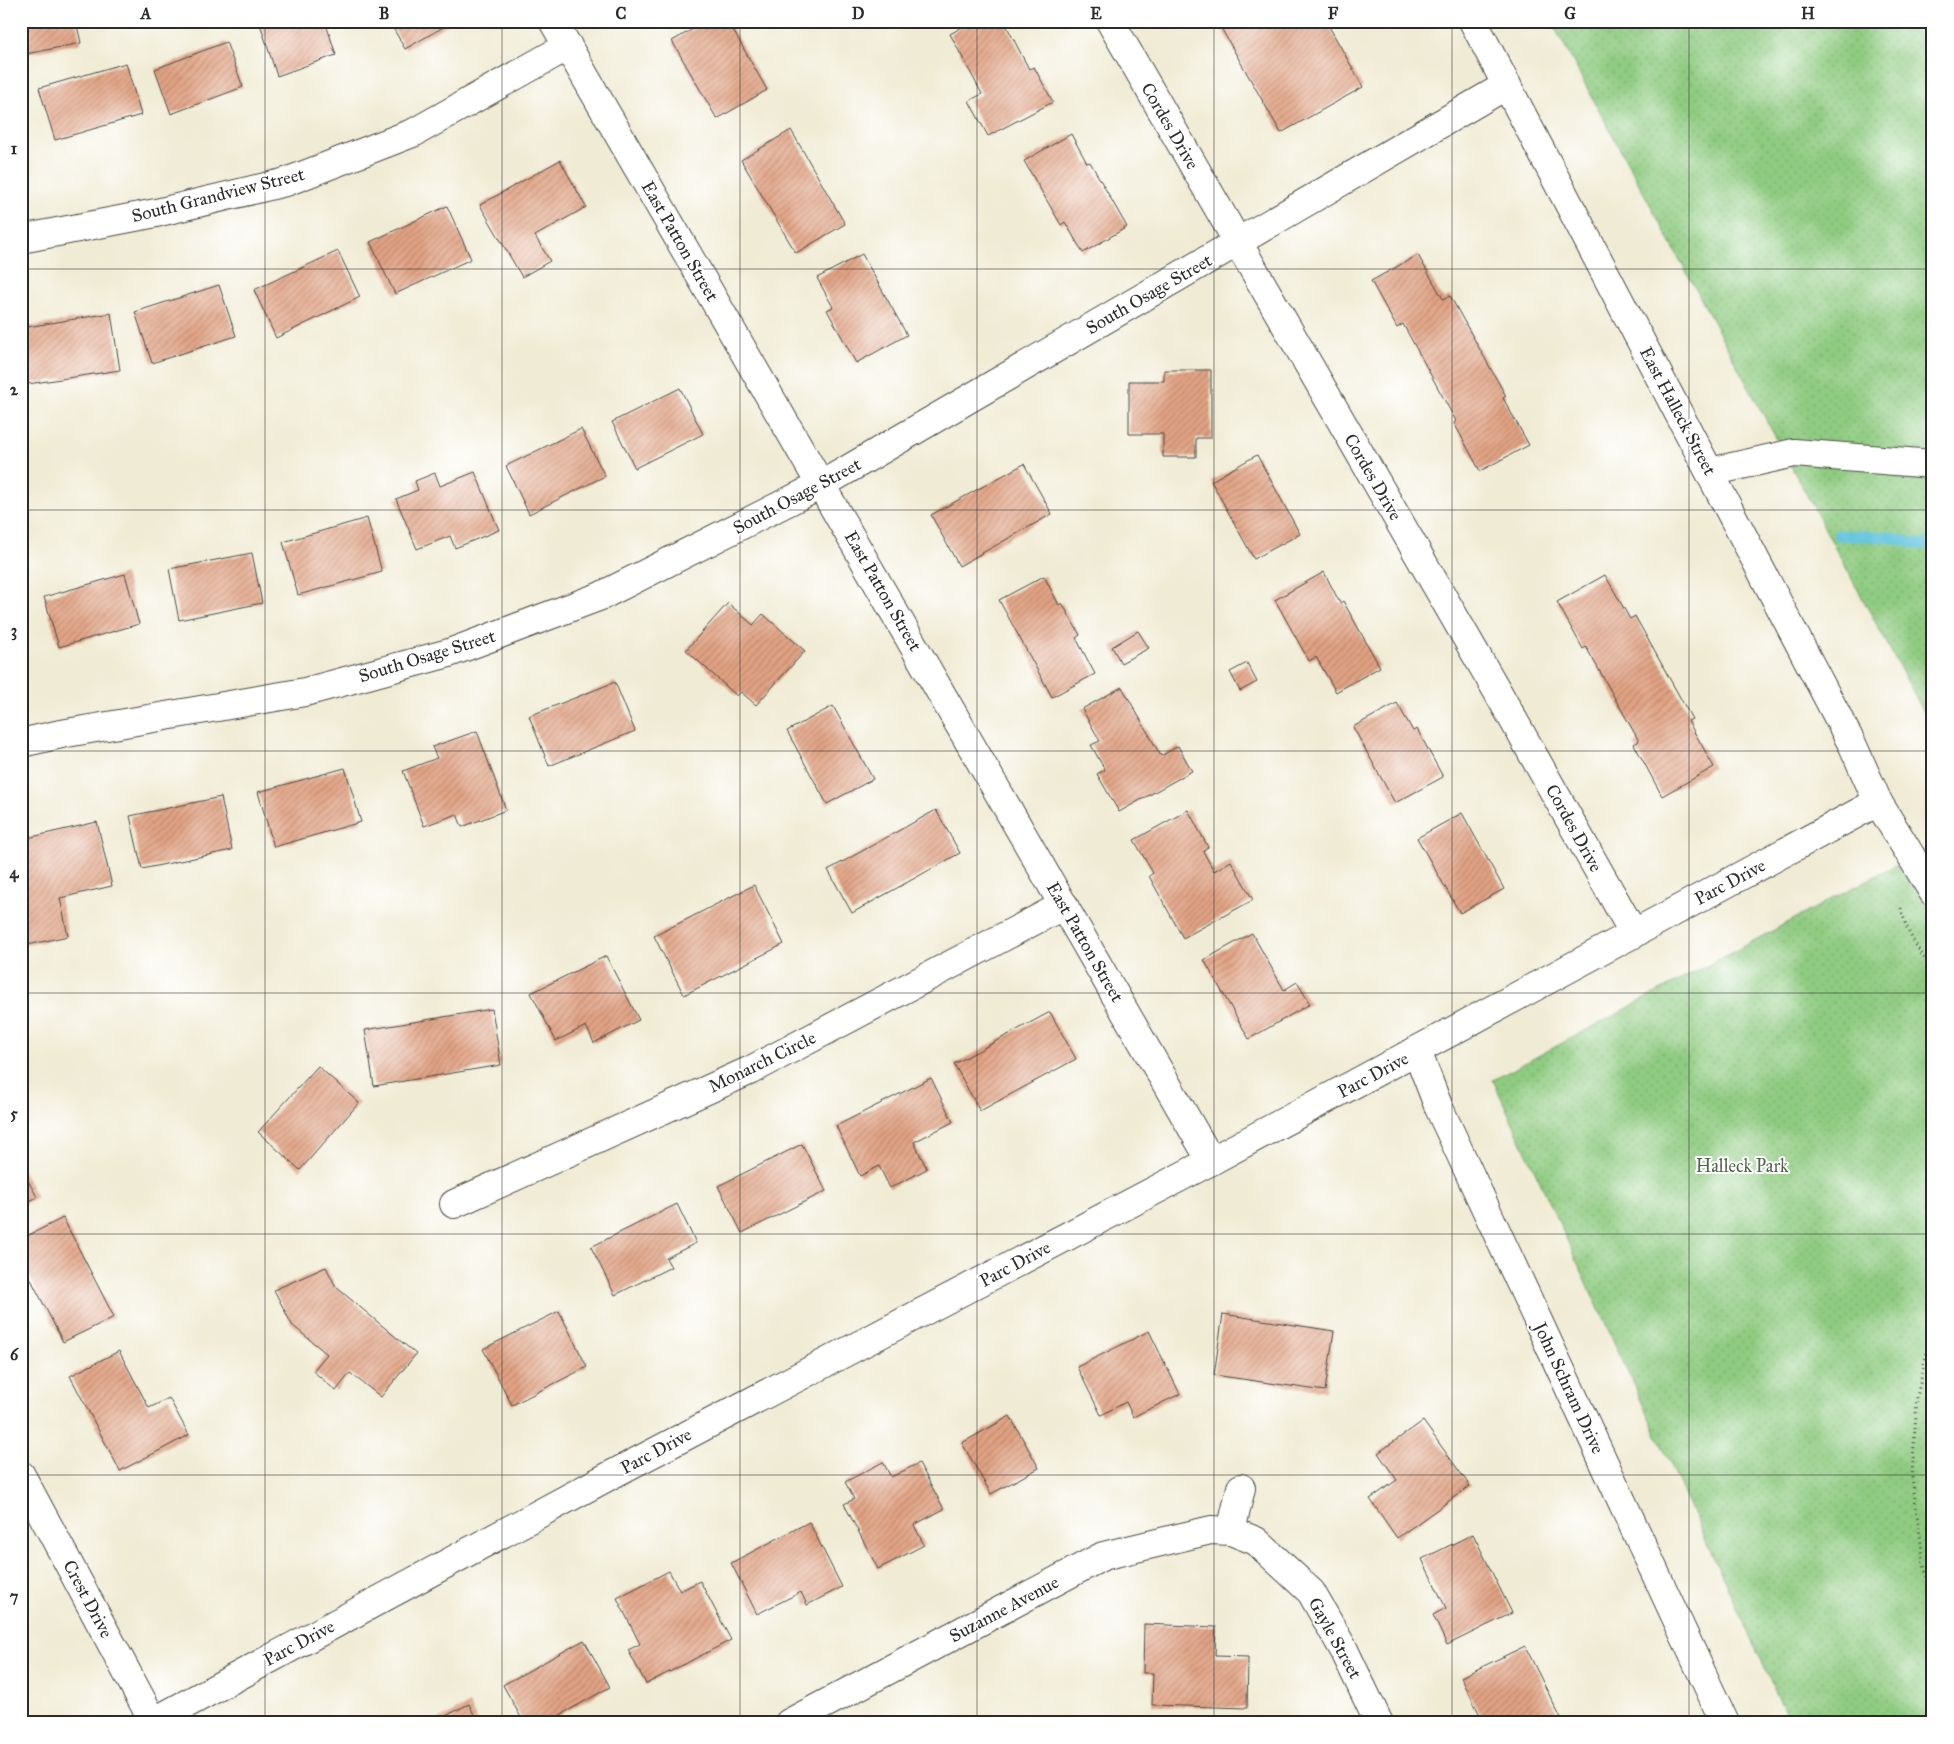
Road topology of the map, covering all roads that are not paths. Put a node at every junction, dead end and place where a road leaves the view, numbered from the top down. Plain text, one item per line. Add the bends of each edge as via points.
1 (553, 21) edge
2 (1110, 21) edge
3 (1473, 21) edge
4 (568, 46) junction
5 (1507, 85) junction
6 (21, 238) edge
7 (1238, 242) junction
8 (1933, 464) edge
9 (1710, 472) junction
10 (821, 485) junction
11 (21, 743) edge
12 (1878, 802) junction
13 (1933, 892) edge
14 (1064, 905) junction
15 (1634, 934) junction
16 (1417, 1051) junction
17 (1211, 1162) junction
18 (454, 1204) dead end
19 (21, 1475) edge
20 (1241, 1488) dead end
21 (1231, 1531) junction
22 (153, 1722) edge
23 (789, 1723) edge
24 (1379, 1723) edge
25 (1725, 1723) edge

1 - 4 street, East Patton Street
2 - 7 street, Cordes Drive
3 - 5 street, East Halleck Street
4 - 6 street, South Grandview Street via 415,132 286,182 156,214
4 - 10 street, East Patton Street
5 - 7 street, South Osage Street
5 - 9 street, East Halleck Street
7 - 10 street, South Osage Street
7 - 15 street, Cordes Drive
8 - 9 street via 1794,453
9 - 12 street, East Halleck Street via 1854,746
10 - 11 street, South Osage Street via 602,596 449,652 305,692
10 - 14 street, East Patton Street
12 - 13 street, East Halleck Street
12 - 15 street, Parc Drive
14 - 17 street, East Patton Street
14 - 18 street, Monarch Circle via 751,1070
15 - 16 street, Parc Drive
16 - 17 street, Parc Drive
16 - 25 street, John Schram Drive via 1439,1108
17 - 22 street, Parc Drive via 611,1475
19 - 22 street, Crest Drive
20 - 21 street
21 - 23 street, Suzanne Avenue via 1211,1530 1103,1556
21 - 24 street, Gayle Street via 1256,1541 1311,1592 1344,1650

